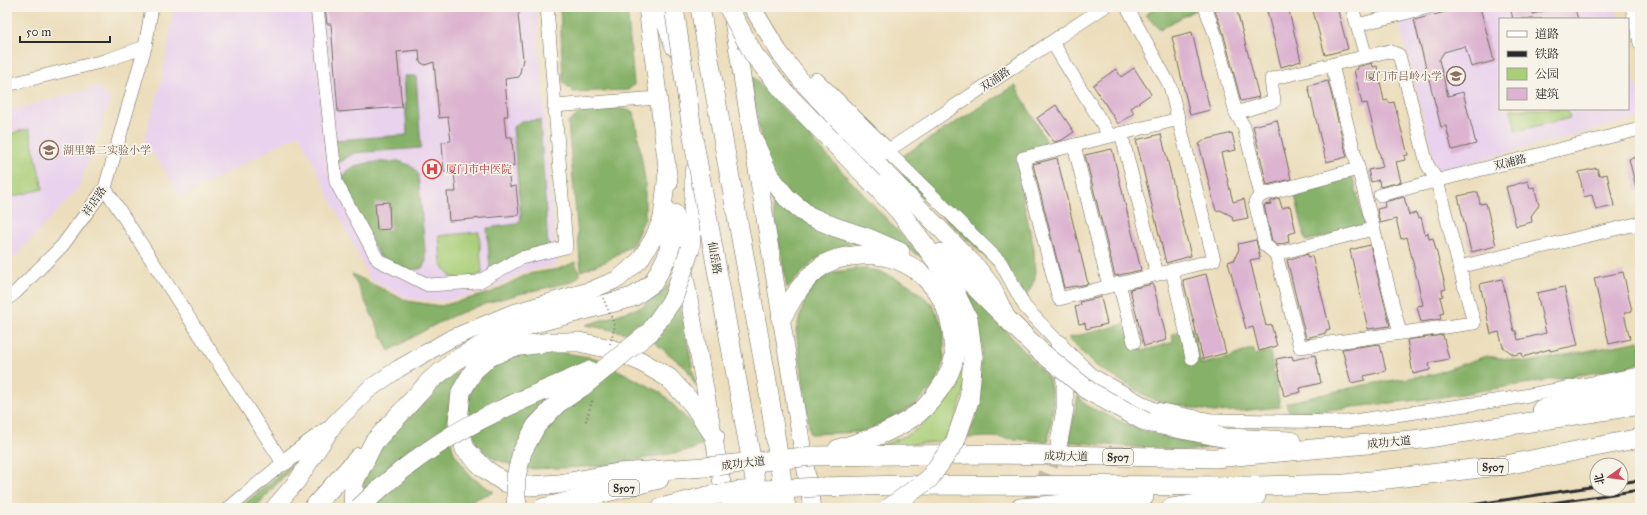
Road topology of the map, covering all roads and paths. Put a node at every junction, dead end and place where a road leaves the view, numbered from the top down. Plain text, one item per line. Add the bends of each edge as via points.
1 (152, 7) edge
2 (317, 7) edge
3 (547, 7) edge
4 (647, 7) edge
5 (661, 7) edge
6 (674, 7) edge
7 (700, 7) edge
8 (729, 7) edge
9 (752, 7) edge
10 (1104, 7) edge
11 (1127, 7) edge
12 (1205, 7) edge
13 (1352, 7) edge
14 (1430, 7) edge
15 (1632, 7) edge
16 (1357, 25) junction
17 (1052, 42) junction
18 (1640, 43) edge
19 (145, 47) junction
20 (779, 52) junction
21 (1366, 57) junction
22 (1332, 65) junction
23 (684, 72) junction
24 (7, 85) edge
25 (658, 98) junction
26 (554, 106) junction
27 (1236, 113) junction
28 (1179, 119) junction
29 (1640, 129) edge
30 (1116, 135) junction
31 (693, 137) junction
32 (752, 137) junction
33 (1074, 145) junction
34 (887, 151) junction
35 (1358, 169) junction
36 (667, 173) junction
37 (1437, 181) junction
38 (104, 188) junction
39 (1261, 195) junction
40 (1380, 195) dead end
41 (900, 212) junction
42 (674, 214) junction
43 (1640, 223) edge
44 (1374, 229) junction
45 (1276, 254) junction
46 (1459, 267) junction
47 (1172, 270) junction
48 (1157, 274) junction
49 (1114, 285) junction
50 (603, 298) dead end
51 (7, 299) edge
52 (781, 319) junction
53 (968, 319) junction
54 (1008, 320) junction
55 (1400, 333) junction
56 (1134, 342) dead end
57 (1059, 343) junction
58 (614, 352) junction
59 (1192, 358) dead end
60 (1640, 374) edge
61 (1640, 386) edge
62 (1640, 405) edge
63 (335, 423) junction
64 (715, 437) junction
65 (1422, 438) junction
66 (1640, 438) edge
67 (374, 442) junction
68 (1059, 442) tunnel mouth
69 (1334, 447) junction
70 (1640, 449) edge
71 (813, 456) junction
72 (283, 463) junction
73 (1506, 465) junction
74 (705, 467) junction
75 (1345, 484) junction
76 (1256, 486) junction
77 (819, 487) junction
78 (229, 508) edge
79 (274, 508) edge
80 (313, 508) edge
81 (353, 508) edge
82 (359, 508) edge
83 (518, 508) edge
84 (543, 508) edge
85 (660, 508) edge
86 (728, 508) edge
87 (760, 508) edge
88 (786, 508) edge
89 (812, 508) edge
90 (889, 508) edge
91 (1020, 508) edge
92 (1171, 508) edge

1 - 19 street, 祥店路
2 - 26 street via 336,182 378,260 428,285 478,282 521,258 566,247
3 - 26 street
4 - 25 main road
5 - 23 highway
6 - 23 highway, 仙岳路, bridge
7 - 88 highway, bridge via 767,381
8 - 32 main road
8 - 41 highway, bridge via 754,55 787,95
9 - 20 main road
10 - 17 street, 双浦路
11 - 28 street via 1170,86
12 - 27 street via 1215,34
13 - 16 street
14 - 16 street
15 - 18 street
16 - 21 street
17 - 30 street
17 - 34 street, 双浦路
19 - 24 street via 104,61
19 - 38 street, 祥店路
20 - 34 main road via 810,76
20 - 54 main road via 803,83 884,171 978,268 992,286
21 - 22 street
21 - 37 street via 1389,51 1399,55 1427,164
22 - 27 street via 1272,79 1274,101
22 - 35 street
23 - 31 highway, 仙岳路, bridge
25 - 26 street
25 - 36 main road
27 - 39 street via 1244,127
28 - 30 street
28 - 47 street via 1214,260
29 - 37 street, 双浦路
30 - 33 street
30 - 48 street
31 - 58 highway, bridge via 694,198 690,250 673,299 650,332
31 - 87 highway, 仙岳路, bridge
32 - 52 main road
32 - 53 highway via 769,176 787,198 809,216 835,228 868,238 930,269 946,286
33 - 49 street
33 - 49 street via 1023,158 1059,299
34 - 57 street via 1001,264 1025,306
35 - 39 street
35 - 44 street
36 - 42 main road
36 - 63 main road via 662,218 653,239 640,260 618,279 589,291 510,314 450,338 368,390
37 - 40 street, 双浦路
37 - 46 street
38 - 51 street, 祥店路 via 62,246
38 - 72 street
39 - 45 street via 1255,202 1265,245
41 - 53 highway via 946,274
41 - 54 highway
42 - 64 main road
42 - 67 highway via 668,255 653,283 633,297 535,323 490,341 459,358 431,380
43 - 46 street
44 - 45 street
44 - 55 street
45 - 55 street via 1300,347
46 - 55 street via 1474,323
47 - 48 street
47 - 59 street
48 - 49 street
49 - 56 street
50 - 58 path, bridge via 615,326
52 - 71 highway via 800,286 822,266 847,256 872,254 894,258 915,268 939,293 952,325 954,358 946,379 931,400 914,417 867,441
52 - 89 main road
53 - 90 highway, bridge via 974,357 969,401 955,442 929,479
54 - 69 highway, bridge via 1040,351 1089,391 1146,422 1226,438 1293,441
57 - 60 street via 1092,375 1152,408 1212,420 1346,422 1508,399
57 - 68 main road via 1065,409
58 - 82 highway, bridge via 437,444 404,468
58 - 83 highway, bridge via 582,387 556,404 536,426 522,452 516,477
61 - 65 highway
62 - 65 highway, 成功大道 / S507
63 - 72 main road
63 - 79 main road via 298,481
64 - 74 highway via 692,402 669,378 640,361 611,349 579,342 551,342 514,347 489,357 474,370 461,392 458,422 465,449 484,469 504,482 530,486 559,484 618,473
64 - 86 main road
65 - 69 highway, 成功大道 / S507
66 - 73 highway, S507
67 - 80 highway
67 - 81 highway via 354,482
69 - 71 highway, 成功大道 / S507 via 1215,458 990,454
70 - 73 highway
71 - 74 highway, 成功大道 / S507, bridge
72 - 78 street
73 - 75 highway, S507
74 - 84 highway, 成功大道 / S507
75 - 76 highway, S507
75 - 92 highway
76 - 77 highway, S507
76 - 91 highway
77 - 85 highway, S507, bridge via 741,491
77 - 86 highway, bridge

